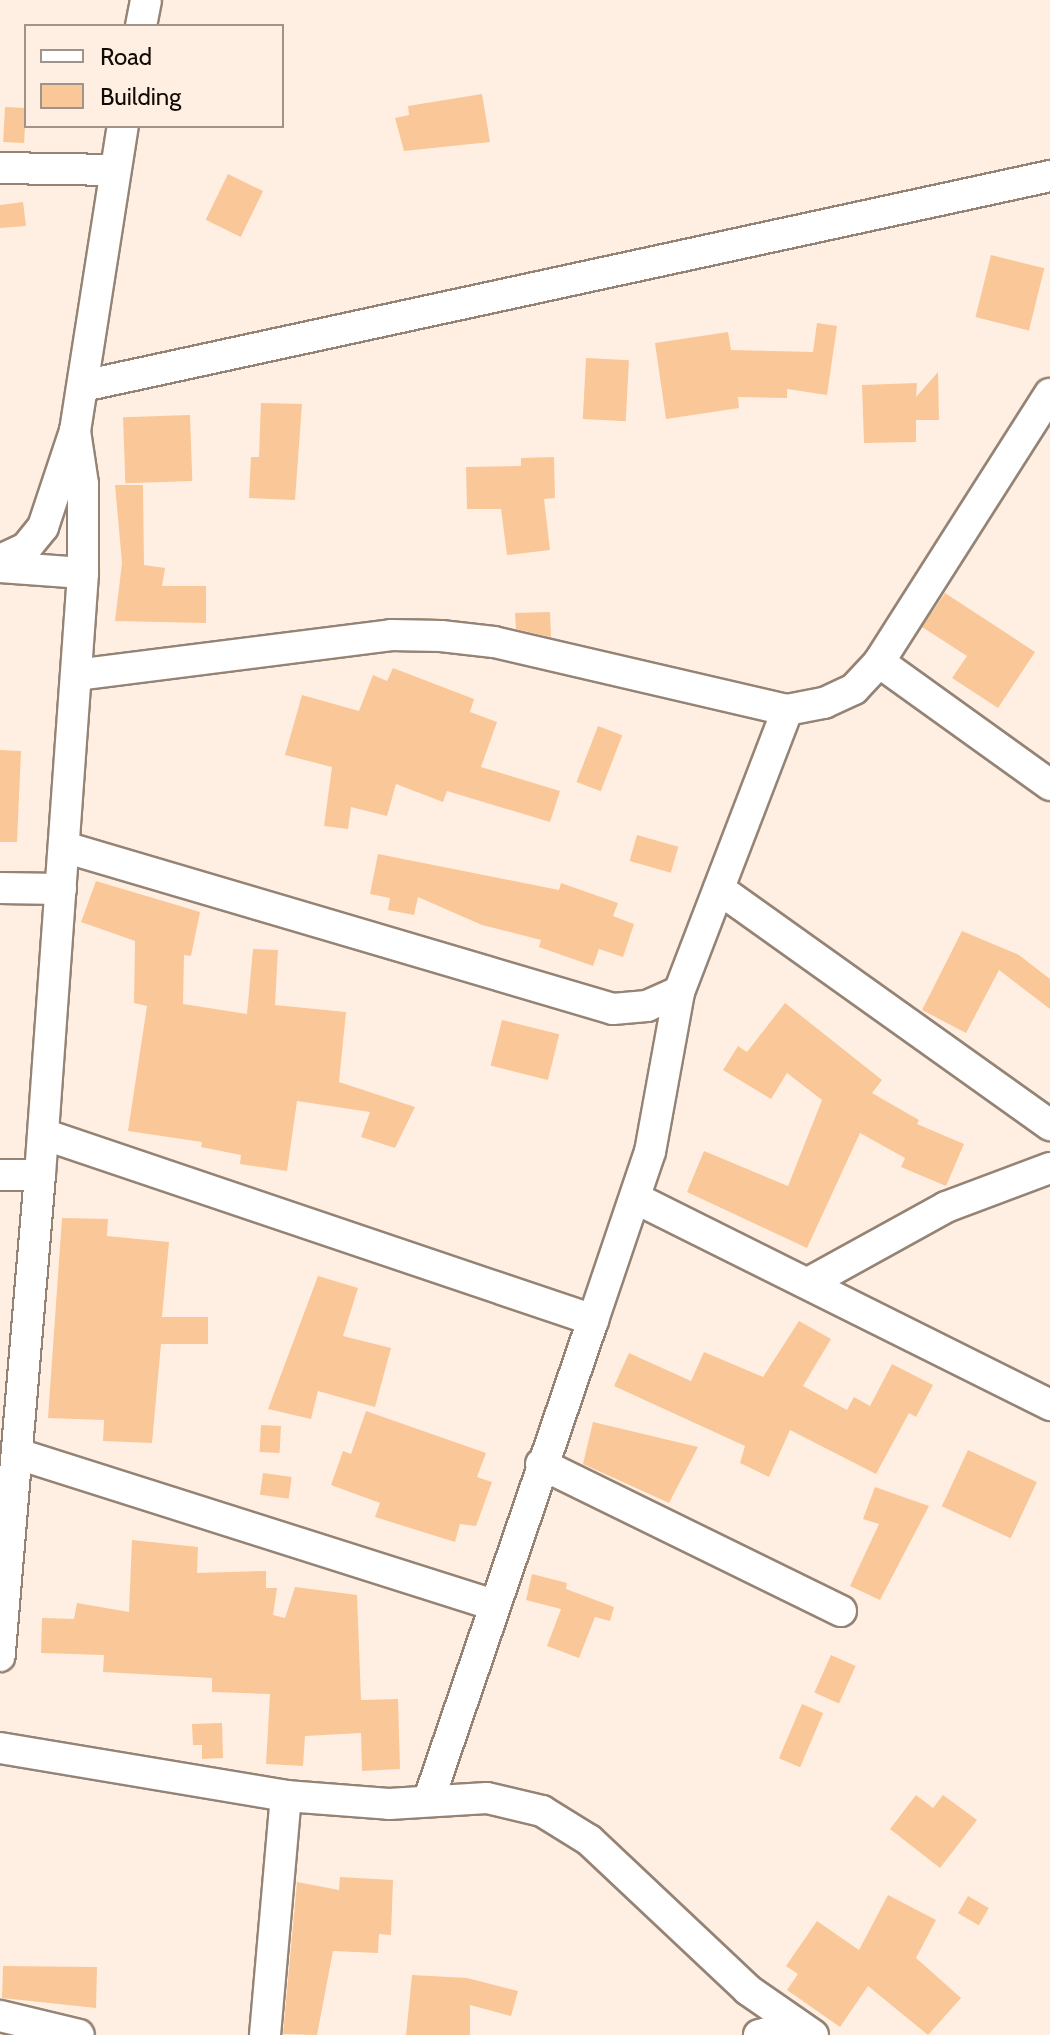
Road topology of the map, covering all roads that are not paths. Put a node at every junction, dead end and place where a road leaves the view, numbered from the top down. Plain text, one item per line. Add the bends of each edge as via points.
1 (146, 0) edge
2 (141, 24) edge
3 (123, 128) edge
4 (0, 168) edge
5 (114, 170) junction
6 (1050, 176) edge
7 (83, 386) junction
8 (1050, 394) edge
9 (75, 431) junction
10 (0, 560) edge
11 (0, 567) edge
12 (83, 573) junction
13 (879, 662) junction
14 (76, 675) junction
15 (787, 710) junction
16 (1050, 785) edge
17 (64, 847) junction
18 (0, 888) edge
19 (61, 889) junction
20 (719, 889) junction
21 (679, 992) junction
22 (1050, 1125) edge
23 (43, 1134) junction
24 (1050, 1168) edge
25 (0, 1175) edge
26 (40, 1175) junction
27 (637, 1199) junction
28 (812, 1281) junction
29 (593, 1320) junction
30 (1050, 1405) edge
31 (18, 1454) junction
32 (541, 1464) junction
33 (491, 1604) junction
34 (841, 1611) dead end
35 (0, 1656) edge
36 (0, 1748) edge
37 (286, 1796) junction
38 (429, 1799) junction
39 (0, 2016) edge
40 (806, 2030) edge
41 (79, 2035) edge
42 (265, 2035) edge
43 (759, 2035) edge

1 - 2 street
3 - 5 street
4 - 5 street
5 - 7 street
6 - 7 street
7 - 9 street
8 - 13 street
9 - 10 street via 43,527 26,548
9 - 12 street via 83,484
11 - 12 street
12 - 14 street
13 - 15 street via 854,689 824,703
13 - 16 street
14 - 15 street via 391,635 441,636 494,642
14 - 17 street
15 - 20 street
17 - 19 street
17 - 21 street via 613,1009 647,1006
18 - 19 street
19 - 23 street
20 - 21 street
20 - 22 street
21 - 27 street
23 - 26 street
23 - 29 street
24 - 28 street via 946,1207
25 - 26 street
26 - 31 street
27 - 28 street
27 - 29 street
28 - 30 street
29 - 32 street
31 - 33 street
31 - 35 street
32 - 33 street
32 - 34 street
33 - 38 street
36 - 37 street
37 - 38 street via 354,1803
37 - 42 street
38 - 40 street via 515,1802 589,1840 748,1990
39 - 41 street
40 - 43 street

